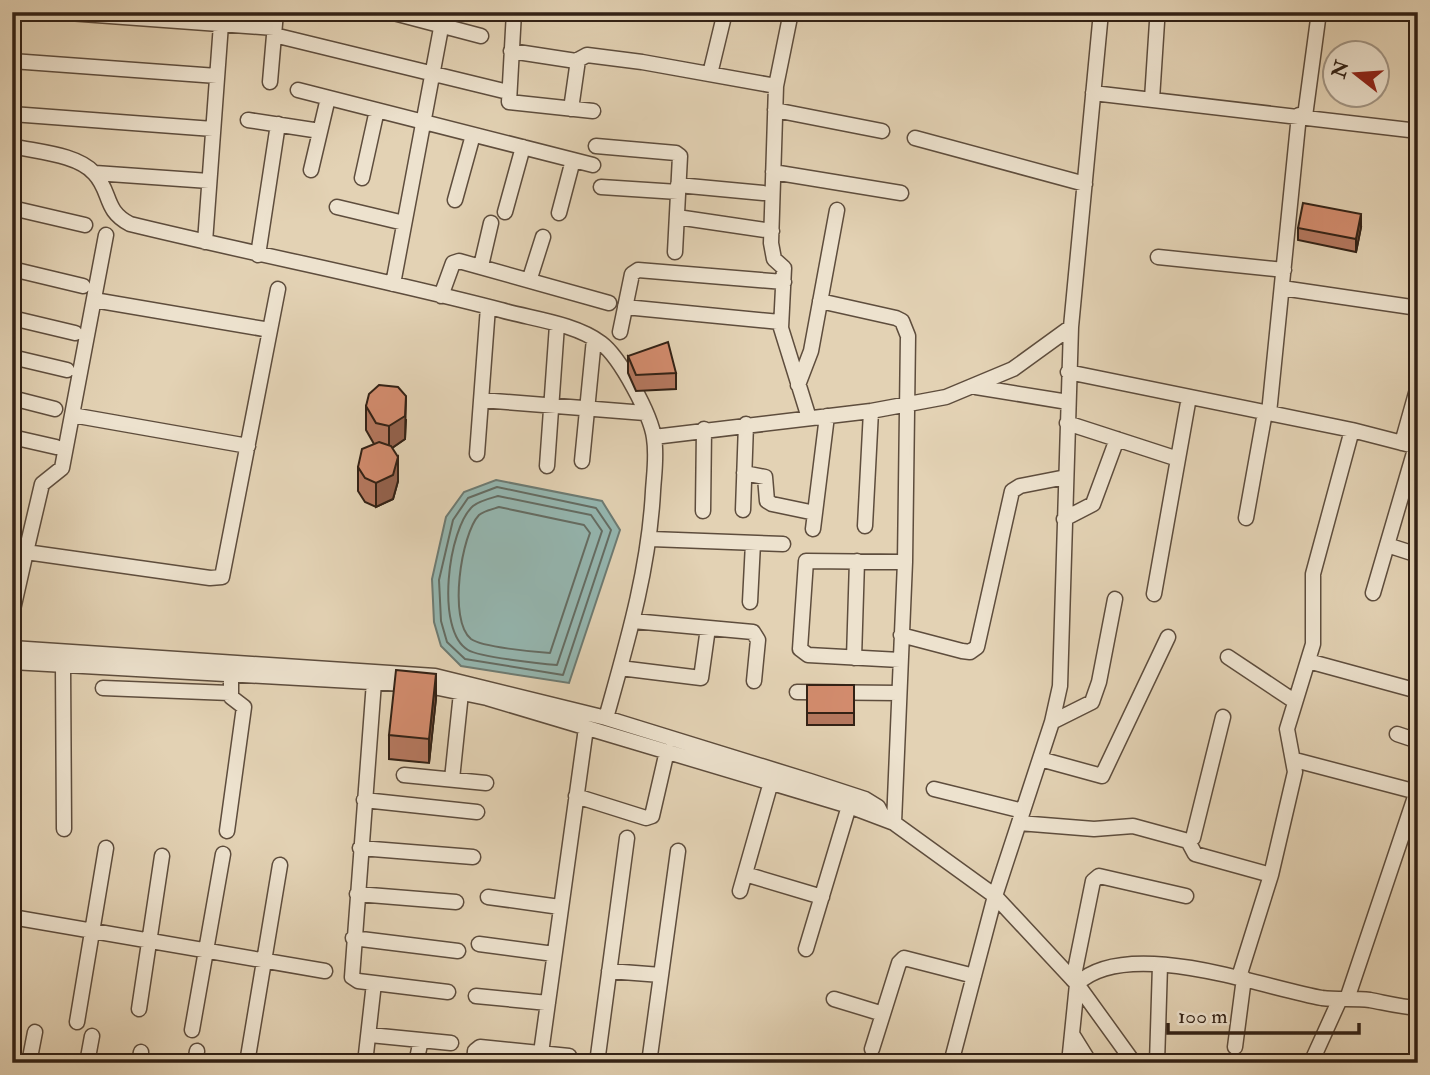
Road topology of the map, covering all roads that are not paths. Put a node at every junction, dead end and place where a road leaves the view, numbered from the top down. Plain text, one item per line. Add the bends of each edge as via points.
1 (55, 12) edge
2 (276, 12) edge
3 (390, 12) edge
4 (514, 12) edge
5 (725, 12) edge
6 (791, 12) edge
7 (1101, 12) edge
8 (1319, 12) edge
9 (443, 19) edge
10 (223, 20) edge
11 (1157, 22) dead end
12 (274, 32) junction
13 (481, 36) dead end
14 (511, 51) junction
15 (578, 60) junction
16 (12, 61) edge
17 (434, 73) junction
18 (710, 74) junction
19 (217, 76) junction
20 (270, 82) dead end
21 (776, 86) junction
22 (298, 90) dead end
23 (508, 92) junction
24 (1093, 93) junction
25 (328, 98) junction
26 (1152, 99) junction
27 (571, 109) junction
28 (377, 110) junction
29 (775, 110) junction
30 (593, 111) dead end
31 (12, 114) edge
32 (1302, 116) junction
33 (248, 120) dead end
34 (425, 122) junction
35 (278, 124) junction
36 (213, 128) junction
37 (320, 131) junction
38 (882, 131) dead end
39 (1418, 131) edge
40 (473, 135) junction
41 (915, 138) dead end
42 (12, 146) edge
43 (596, 146) dead end
44 (523, 147) junction
45 (573, 160) junction
46 (593, 165) dead end
47 (311, 170) dead end
48 (774, 172) junction
49 (95, 173) junction
50 (362, 178) dead end
51 (209, 181) junction
52 (1085, 184) junction
53 (601, 187) dead end
54 (678, 188) junction
55 (763, 193) dead end
56 (901, 193) dead end
57 (455, 200) dead end
58 (337, 206) dead end
59 (12, 208) edge
60 (836, 210) dead end
61 (505, 212) dead end
62 (559, 212) dead end
63 (677, 217) junction
64 (404, 223) junction
65 (491, 223) dead end
66 (85, 225) dead end
67 (772, 231) junction
68 (106, 235) dead end
69 (543, 237) dead end
70 (205, 242) junction
71 (675, 252) dead end
72 (258, 255) junction
73 (1158, 257) dead end
74 (481, 266) junction
75 (12, 269) edge
76 (1284, 270) junction
77 (530, 278) junction
78 (784, 282) junction
79 (393, 284) junction
80 (83, 286) dead end
81 (1282, 288) junction
82 (278, 289) dead end
83 (441, 296) junction
84 (94, 300) junction
85 (820, 301) junction
86 (609, 303) dead end
87 (488, 307) junction
88 (625, 307) junction
89 (1418, 308) edge
90 (12, 318) edge
91 (780, 322) junction
92 (557, 326) junction
93 (1071, 327) junction
94 (270, 330) junction
95 (75, 332) dead end
96 (620, 332) dead end
97 (594, 339) junction
98 (12, 357) edge
99 (67, 370) dead end
100 (1068, 372) junction
101 (798, 385) junction
102 (1418, 386) edge
103 (974, 387) junction
104 (1189, 397) junction
105 (12, 398) edge
106 (481, 400) junction
107 (1068, 402) junction
108 (550, 405) junction
109 (906, 405) junction
110 (587, 408) junction
111 (55, 409) dead end
112 (871, 411) junction
113 (645, 413) junction
114 (1267, 413) junction
115 (72, 415) junction
116 (827, 416) junction
117 (809, 418) junction
118 (1067, 423) junction
119 (746, 424) junction
120 (704, 429) junction
121 (1352, 430) junction
122 (12, 437) edge
123 (654, 437) junction
124 (1117, 439) junction
125 (1412, 445) edge
126 (248, 446) junction
127 (56, 447) dead end
128 (477, 454) dead end
129 (1178, 459) junction
130 (582, 461) dead end
131 (547, 466) dead end
132 (744, 473) junction
133 (1066, 477) junction
134 (703, 510) dead end
135 (743, 510) dead end
136 (815, 513) junction
137 (1246, 518) dead end
138 (1065, 519) junction
139 (864, 526) dead end
140 (813, 529) dead end
141 (651, 539) junction
142 (753, 543) junction
143 (783, 544) dead end
144 (1387, 545) junction
145 (26, 552) junction
146 (1418, 555) edge
147 (857, 561) junction
148 (905, 562) junction
149 (1373, 593) dead end
150 (1154, 594) dead end
151 (1115, 599) dead end
152 (750, 602) dead end
153 (12, 614) edge
154 (633, 621) junction
155 (708, 628) junction
156 (901, 635) junction
157 (1168, 637) dead end
158 (12, 648) edge
159 (1228, 657) dead end
160 (854, 658) junction
161 (900, 660) junction
162 (1308, 661) junction
163 (12, 662) edge
164 (63, 666) junction
165 (620, 668) junction
166 (231, 676) junction
167 (754, 681) dead end
168 (374, 682) junction
169 (103, 688) dead end
170 (1418, 691) edge
171 (461, 692) junction
172 (797, 692) dead end
173 (230, 693) junction
174 (899, 693) junction
175 (1294, 701) junction
176 (1223, 716) dead end
177 (606, 718) junction
178 (1052, 722) junction
179 (586, 728) junction
180 (1397, 734) dead end
181 (1418, 741) edge
182 (667, 751) junction
183 (1040, 759) junction
184 (1295, 760) junction
185 (404, 775) dead end
186 (452, 779) junction
187 (771, 782) junction
188 (486, 783) dead end
189 (934, 789) dead end
190 (576, 796) junction
191 (1416, 797) edge
192 (364, 800) junction
193 (849, 806) junction
194 (477, 811) dead end
195 (1021, 817) junction
196 (889, 821) junction
197 (64, 829) dead end
198 (227, 831) dead end
199 (627, 838) dead end
200 (1188, 841) junction
201 (106, 848) dead end
202 (360, 848) junction
203 (678, 851) dead end
204 (223, 854) dead end
205 (162, 856) dead end
206 (473, 857) dead end
207 (280, 865) dead end
208 (745, 874) junction
209 (1272, 875) junction
210 (740, 891) dead end
211 (357, 894) junction
212 (995, 896) junction
213 (1186, 896) dead end
214 (488, 897) dead end
215 (822, 897) junction
216 (456, 902) dead end
217 (560, 907) junction
218 (12, 917) edge
219 (92, 931) junction
220 (353, 938) junction
221 (149, 940) junction
222 (479, 944) dead end
223 (806, 949) dead end
224 (205, 950) junction
225 (458, 951) dead end
226 (554, 954) junction
227 (263, 960) junction
228 (1160, 965) junction
229 (609, 969) junction
230 (326, 971) dead end
231 (661, 975) junction
232 (974, 976) junction
233 (1242, 978) junction
234 (1075, 982) junction
235 (374, 983) junction
236 (448, 992) dead end
237 (476, 996) dead end
238 (834, 999) dead end
239 (1343, 999) junction
240 (548, 1003) junction
241 (139, 1009) dead end
242 (1418, 1009) edge
243 (883, 1014) junction
244 (77, 1022) dead end
245 (192, 1030) dead end
246 (35, 1032) dead end
247 (1072, 1034) junction
248 (370, 1035) junction
249 (92, 1036) dead end
250 (421, 1041) junction
251 (451, 1043) dead end
252 (1235, 1047) dead end
253 (872, 1049) dead end
254 (541, 1053) junction
255 (569, 1056) dead end
256 (516, 1057) edge
257 (29, 1063) edge
258 (87, 1063) edge
259 (247, 1063) edge
260 (365, 1063) edge
261 (416, 1063) edge
262 (474, 1063) edge
263 (597, 1063) edge
264 (649, 1063) edge
265 (951, 1063) edge
266 (1069, 1063) edge
267 (1090, 1063) edge
268 (1134, 1063) edge
269 (1157, 1063) edge
270 (1311, 1063) edge

1 - 10 street
2 - 12 street
3 - 9 street
4 - 14 street
5 - 18 street
6 - 21 street
7 - 24 street
8 - 32 street
9 - 13 street
9 - 17 street
10 - 12 street
10 - 19 street
11 - 26 street
12 - 17 street
12 - 20 street
14 - 15 street
14 - 23 street
15 - 18 street via 587,55
15 - 27 street
16 - 19 street
17 - 23 street
17 - 34 street
18 - 21 street
19 - 36 street
21 - 29 street
22 - 25 street
23 - 27 street via 512,104
24 - 26 street
24 - 52 street
25 - 28 street
25 - 37 street
26 - 32 street
27 - 30 street
28 - 34 street
28 - 50 street
29 - 38 street
29 - 48 street
31 - 36 street
32 - 39 street
32 - 76 street
33 - 35 street
34 - 40 street
34 - 64 street
35 - 37 street
35 - 72 street
36 - 51 street
37 - 47 street
40 - 44 street
40 - 57 street
41 - 52 street
42 - 49 street via 82,163
43 - 54 street via 676,153 680,156
44 - 45 street
44 - 61 street
45 - 46 street
45 - 62 street
48 - 56 street
48 - 67 street
49 - 51 street
49 - 70 street via 116,217
51 - 70 street
52 - 93 street
53 - 54 street
54 - 55 street
54 - 63 street
58 - 64 street
59 - 66 street
60 - 85 street
63 - 67 street
63 - 71 street
64 - 79 street
65 - 74 street
67 - 78 street via 771,253 785,268
68 - 84 street
69 - 77 street
70 - 72 street
72 - 79 street
73 - 76 street
74 - 77 street
74 - 83 street via 454,261
75 - 80 street
76 - 81 street
77 - 86 street
78 - 88 street via 638,270 632,274
78 - 91 street
79 - 83 street
81 - 89 street
81 - 114 street
82 - 94 street
83 - 87 street
84 - 94 street
84 - 115 street
85 - 101 street via 808,363
85 - 109 street via 902,321 908,337
87 - 92 street
87 - 106 street
88 - 91 street
88 - 96 street
90 - 95 street
91 - 101 street
92 - 97 street
92 - 108 street
93 - 100 street
93 - 103 street via 1013,369
94 - 126 street
97 - 110 street
97 - 113 street via 613,354
98 - 99 street
100 - 104 street
100 - 107 street
101 - 117 street
102 - 125 street
103 - 107 street
103 - 109 street
104 - 114 street
104 - 129 street
105 - 111 street
106 - 108 street
106 - 128 street
107 - 118 street
108 - 110 street
108 - 131 street
109 - 112 street
109 - 148 street
110 - 113 street
110 - 130 street
112 - 116 street
112 - 139 street
113 - 123 street
114 - 121 street
114 - 137 street
115 - 126 street
115 - 145 street via 62,468 42,484
116 - 117 street
116 - 136 street
117 - 119 street
118 - 124 street
118 - 133 street
119 - 120 street
119 - 132 street
120 - 123 street
120 - 134 street
121 - 125 street
121 - 162 street via 1313,573 1314,620
122 - 127 street
123 - 141 street
124 - 129 street
124 - 138 street via 1093,504
125 - 144 street
126 - 145 street via 222,577
129 - 150 street
132 - 135 street
132 - 136 street via 765,477 767,502
133 - 138 street
133 - 156 street via 1012,491 976,646 970,652
136 - 140 street
138 - 178 street via 1060,686
141 - 142 street
141 - 154 street
142 - 143 street
142 - 152 street
144 - 146 street
144 - 149 street
145 - 153 street
147 - 148 street
147 - 160 street
147 - 160 street via 806,561 800,649 808,655
148 - 156 street
151 - 178 street via 1092,702
154 - 155 street
154 - 165 street
155 - 165 street via 701,678
155 - 167 street via 757,635
156 - 161 street
157 - 183 street via 1102,776
158 - 177 street via 435,676
159 - 175 street
160 - 161 street
161 - 174 street
162 - 170 street
162 - 175 street
163 - 164 street
164 - 166 street
164 - 197 street
165 - 177 street
166 - 168 street
166 - 173 street
168 - 171 street
168 - 192 street
169 - 173 street
171 - 179 street
171 - 186 street
172 - 174 street
173 - 198 street via 244,707
174 - 196 street
175 - 184 street via 1287,729
176 - 200 street via 1193,838
177 - 196 street via 865,799
178 - 183 street
179 - 182 street
179 - 190 street
180 - 181 street
182 - 187 street
182 - 190 street via 652,816
183 - 195 street
184 - 191 street
184 - 209 street
185 - 186 street
186 - 188 street
187 - 193 street
187 - 208 street
189 - 195 street
190 - 217 street
191 - 239 street
192 - 194 street
192 - 202 street
193 - 196 street
193 - 215 street
195 - 200 street via 1087,828 1133,826
195 - 212 street
196 - 212 street
199 - 229 street
200 - 209 street via 1195,854
201 - 219 street
202 - 206 street
202 - 211 street
203 - 231 street
204 - 224 street
205 - 221 street
207 - 227 street
208 - 210 street
208 - 215 street
209 - 233 street
211 - 216 street
211 - 220 street
212 - 232 street
212 - 234 street
213 - 234 street via 1099,876 1093,881
214 - 217 street
215 - 223 street
217 - 226 street
218 - 219 street
219 - 221 street
219 - 244 street
220 - 225 street
220 - 235 street via 352,976
221 - 224 street
221 - 241 street
222 - 226 street
224 - 227 street
224 - 245 street
226 - 240 street
227 - 230 street
227 - 259 street
228 - 233 street
228 - 234 street via 1100,968
228 - 269 street
229 - 231 street
229 - 263 street
231 - 264 street
232 - 243 street via 904,958
232 - 265 street
233 - 239 street
233 - 252 street
234 - 247 street
234 - 268 street
235 - 236 street
235 - 248 street
237 - 240 street
238 - 243 street
239 - 242 street
239 - 270 street
240 - 254 street
243 - 253 street
246 - 257 street
247 - 266 street
247 - 267 street
248 - 250 street
248 - 260 street
249 - 258 street
250 - 251 street
250 - 261 street
254 - 255 street
254 - 256 street
256 - 262 street via 480,1047

